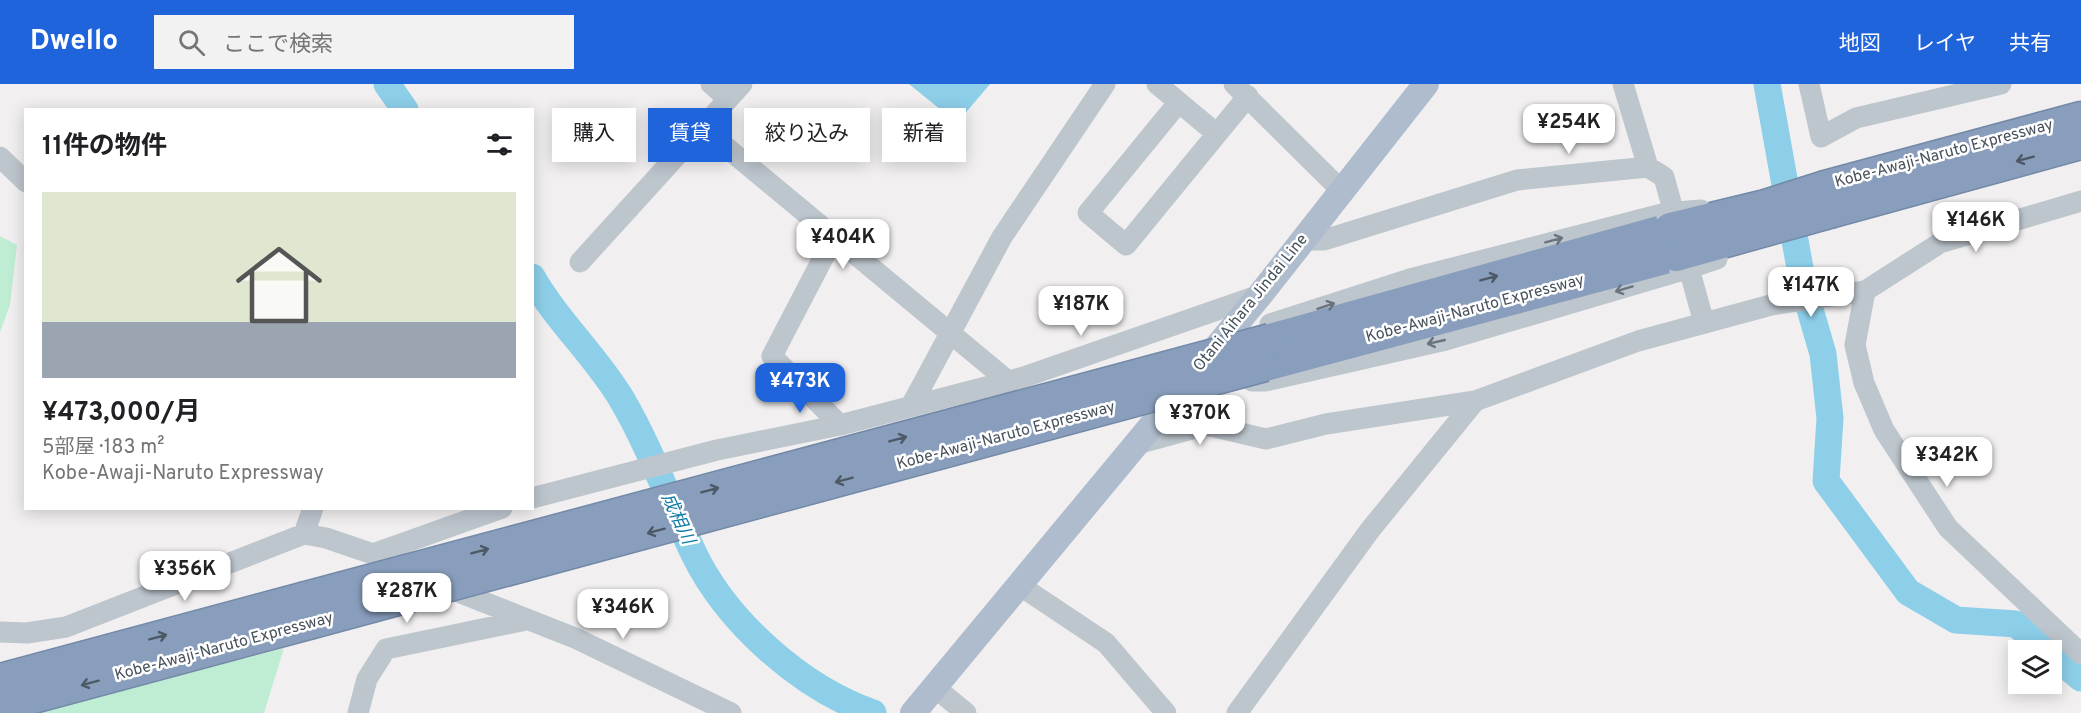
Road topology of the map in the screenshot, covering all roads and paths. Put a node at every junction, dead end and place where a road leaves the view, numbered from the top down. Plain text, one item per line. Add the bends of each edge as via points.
1 (711, 84) edge
2 (1105, 84) edge
3 (1157, 84) edge
4 (1425, 84) edge
5 (1623, 84) edge
6 (1809, 84) edge
7 (2001, 84) edge
8 (1241, 90) edge
9 (735, 92) edge
10 (1178, 103) junction
11 (721, 108) edge
12 (2081, 117) edge
13 (1217, 135) junction
14 (2081, 144) edge
15 (732, 152) edge
16 (0, 157) edge
17 (672, 162) edge
18 (1648, 167) junction
19 (24, 180) edge
20 (1342, 191) junction
21 (2081, 201) edge
22 (1831, 206) junction
23 (834, 237) junction
24 (1303, 240) junction
25 (1673, 242) junction
26 (580, 262) dead end
27 (1855, 292) junction
28 (1260, 295) junction
29 (1704, 323) junction
30 (950, 334) junction
31 (1268, 352) junction
32 (1008, 381) junction
33 (1475, 401) junction
34 (911, 406) junction
35 (840, 425) junction
36 (1133, 445) junction
37 (534, 498) edge
38 (312, 510) edge
39 (496, 510) edge
40 (304, 534) junction
41 (373, 554) junction
42 (1019, 585) junction
43 (305, 611) junction
44 (527, 620) junction
45 (0, 632) edge
46 (2081, 654) edge
47 (0, 680) edge
48 (931, 688) junction
49 (697, 706) edge
50 (0, 708) edge
51 (358, 713) edge
52 (731, 713) edge
53 (913, 713) edge
54 (966, 713) edge
55 (1166, 713) edge
56 (1237, 713) edge

1 - 9 street
2 - 30 street via 1002,237
3 - 10 street
4 - 20 main road, Otani Aihara Jindai Line
5 - 18 street
6 - 7 street via 1821,137 1856,118
8 - 13 street
8 - 20 street
9 - 11 street
10 - 13 street
10 - 13 street via 1088,213 1126,245
12 - 22 highway, Kobe-Awaji-Naruto Expressway
14 -> 22 highway, Kobe-Awaji-Naruto Expressway via 1922,187
15 - 23 street
16 - 19 street
17 - 26 street
18 - 24 street via 1517,180 1324,240
18 - 29 street via 1664,177
20 - 24 main road, Otani Aihara Jindai Line
21 - 27 street via 1940,243
22 - 25 highway, Kobe-Awaji-Naruto Expressway, bridge
22 - 25 highway, Kobe-Awaji-Naruto Expressway, bridge via 1766,205
23 - 30 street
23 - 35 street via 772,356
24 - 28 main road, Otani Aihara Jindai Line
25 - 31 highway, Kobe-Awaji-Naruto Expressway
31 -> 25 street via 1410,279
27 - 29 street via 1771,305
27 - 46 street via 1855,345 1864,383 1884,429 1948,528
28 - 32 street
28 - 36 main road, Otani Aihara Jindai Line
29 - 33 street via 1638,341
30 - 32 street
30 - 34 street
43 -> 31 highway, Kobe-Awaji-Naruto Expressway, bridge via 741,482 1101,382
31 -> 43 highway, Kobe-Awaji-Naruto Expressway, bridge via 1210,382
32 - 34 street
33 - 36 street via 1326,424 1266,439 1206,424
33 - 56 street via 1370,530
34 - 35 street
35 - 37 street via 697,455
36 - 42 main road, Otani Aihara Jindai Line via 1112,476
38 - 40 street
39 - 41 street
40 - 41 street
40 - 45 street via 66,627 27,633
41 - 44 street
42 - 48 main road, Otani Aihara Jindai Line
42 - 55 street via 1106,643
47 -> 43 highway, Kobe-Awaji-Naruto Expressway
43 -> 50 highway, Kobe-Awaji-Naruto Expressway
44 - 49 street via 575,638
44 - 51 street via 386,649 367,679
48 - 53 main road, Otani Aihara Jindai Line
48 - 54 street
49 - 52 street

